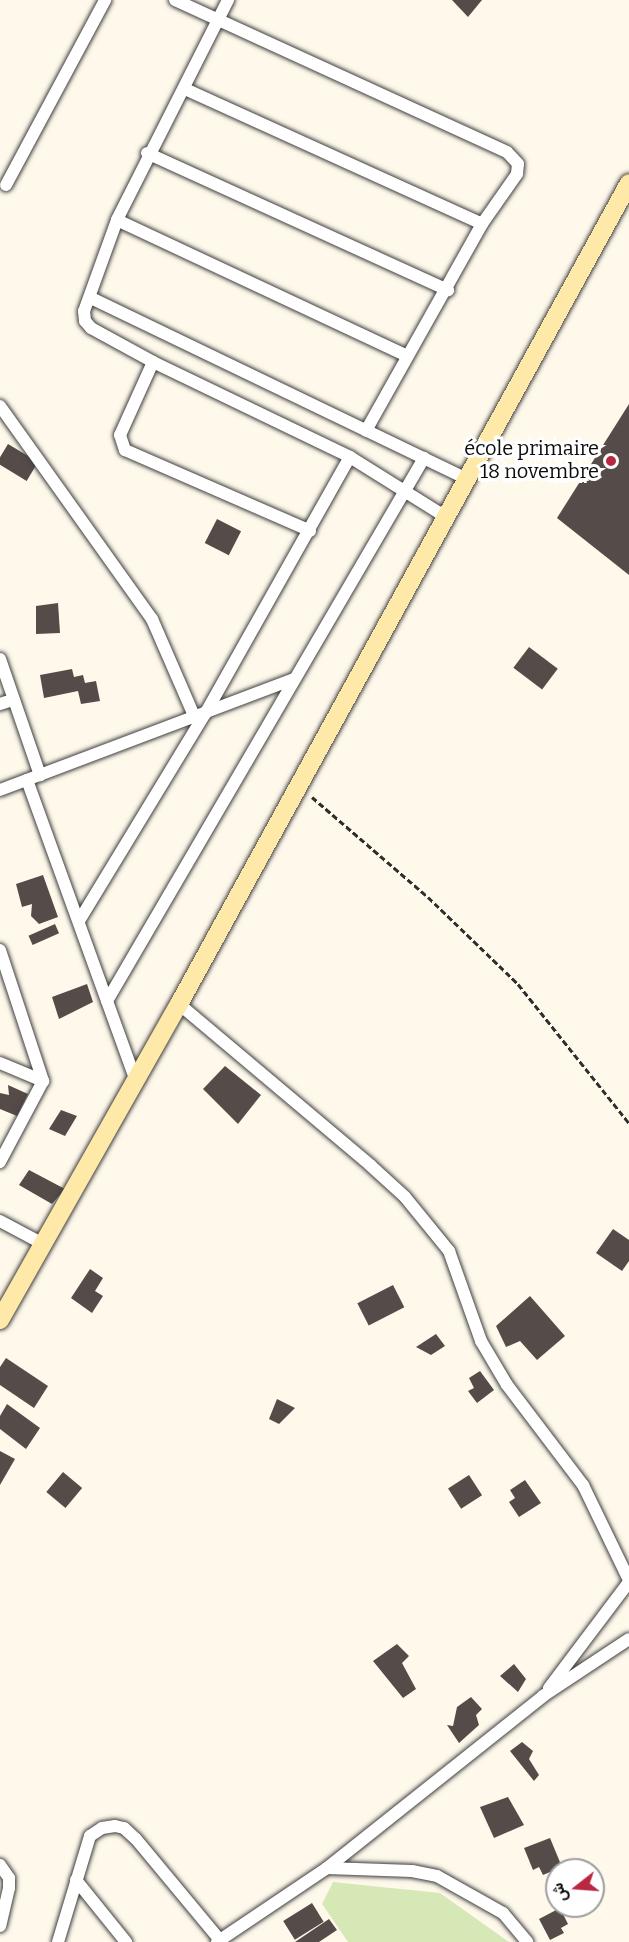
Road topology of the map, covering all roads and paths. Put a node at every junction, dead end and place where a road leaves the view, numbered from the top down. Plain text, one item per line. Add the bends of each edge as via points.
1 (105, 0) edge
2 (175, 0) edge
3 (228, 0) edge
4 (218, 21) junction
5 (185, 89) junction
6 (147, 153) junction
7 (629, 183) edge
8 (6, 185) dead end
9 (117, 220) junction
10 (482, 224) junction
11 (448, 290) junction
12 (91, 298) junction
13 (408, 356) junction
14 (153, 362) junction
15 (0, 406) edge
16 (366, 430) junction
17 (350, 457) junction
18 (424, 458) junction
19 (467, 479) junction
20 (405, 489) junction
21 (446, 517) junction
22 (310, 531) junction
23 (0, 659) edge
24 (294, 679) junction
25 (12, 700) junction
26 (0, 704) edge
27 (200, 716) junction
28 (40, 776) junction
29 (27, 780) junction
30 (299, 786) junction
31 (0, 790) edge
32 (79, 921) junction
33 (0, 950) edge
34 (107, 1001) junction
35 (179, 1004) junction
36 (0, 1063) edge
37 (135, 1079) junction
38 (44, 1081) junction
39 (629, 1123) edge
40 (0, 1162) edge
41 (0, 1221) edge
42 (43, 1244) junction
43 (0, 1320) edge
44 (629, 1581) edge
45 (629, 1639) edge
46 (543, 1696) junction
47 (0, 1865) edge
48 (327, 1868) junction
49 (76, 1881) junction
50 (0, 1926) edge
51 (219, 1941) edge
52 (58, 1942) edge
53 (126, 1942) edge
54 (527, 1942) edge

1 - 8 street
2 - 4 street
3 - 4 street
4 - 5 street
4 - 10 street via 513,156 518,164 517,174
5 - 6 street
5 - 10 street
6 - 9 street
6 - 11 street
7 - 19 main road
9 - 12 street
9 - 13 street
10 - 11 street
11 - 13 street
12 - 14 street via 84,311 91,328
12 - 16 street
13 - 16 street
14 - 17 street
14 - 22 street via 120,435 125,450
15 - 27 street via 153,619
16 - 18 street
17 - 20 street
17 - 22 street
18 - 19 street
18 - 20 street
19 - 21 main road
20 - 21 street
20 - 24 street
21 - 30 main road
22 - 27 street
23 - 25 street
24 - 27 street
24 - 34 street
25 - 26 street
25 - 28 street
27 - 28 street
27 - 32 street
28 - 29 street
29 - 31 street
29 - 32 street
30 - 35 main road
30 - 39 path via 428,897 518,984
32 - 34 street
33 - 38 street
34 - 37 street
35 - 37 main road
35 - 44 street via 405,1197 449,1251 482,1341 507,1385 583,1485
36 - 38 street
37 - 42 main road
38 - 40 street
41 - 42 street
42 - 43 main road
44 - 46 street
45 - 46 street
46 - 48 street
47 - 50 street via 9,1878 9,1888
48 - 51 street
48 - 54 street via 412,1871 437,1876 503,1913
49 - 51 street via 90,1836 102,1828 124,1828
49 - 52 street
49 - 53 street

